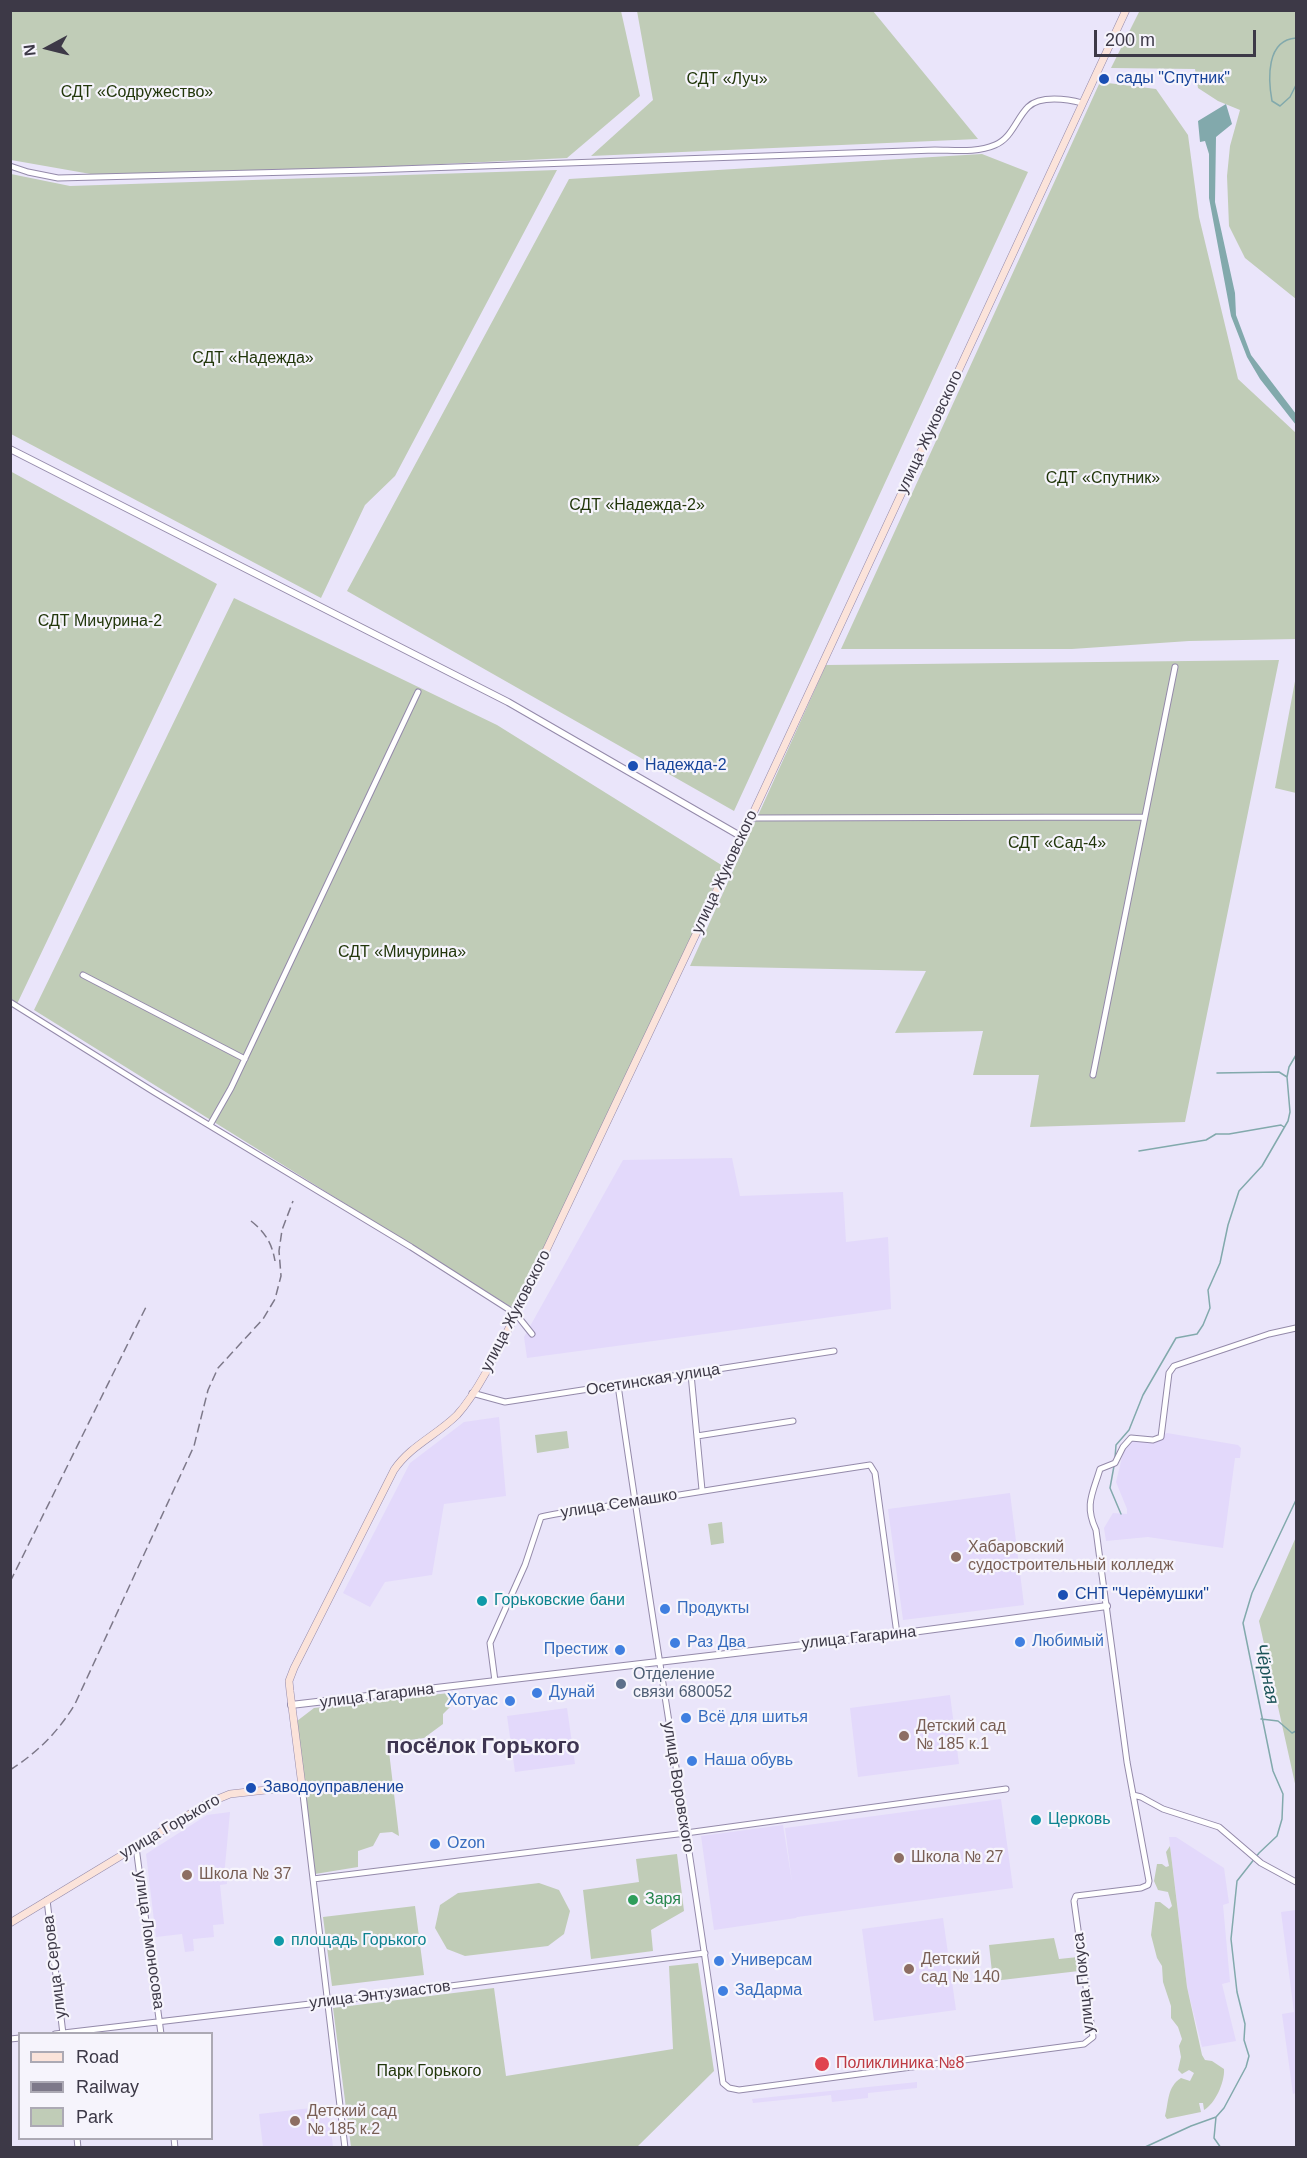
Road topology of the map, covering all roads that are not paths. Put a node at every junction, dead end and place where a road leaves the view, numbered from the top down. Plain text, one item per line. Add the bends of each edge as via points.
1 (1126, 10) edge
2 (1082, 103) junction
3 (10, 166) edge
4 (10, 449) edge
5 (1175, 667) dead end
6 (418, 692) dead end
7 (751, 818) junction
8 (1144, 818) junction
9 (742, 837) junction
10 (83, 975) dead end
11 (10, 1002) edge
12 (245, 1059) junction
13 (1093, 1075) dead end
14 (210, 1125) junction
15 (516, 1314) junction
16 (1296, 1328) edge
17 (532, 1334) dead end
18 (834, 1352) dead end
19 (691, 1374) junction
20 (618, 1385) junction
21 (472, 1393) junction
22 (793, 1421) dead end
23 (697, 1436) junction
24 (702, 1490) junction
25 (635, 1502) junction
26 (1107, 1606) junction
27 (897, 1634) junction
28 (659, 1662) junction
29 (495, 1681) junction
30 (291, 1705) junction
31 (302, 1786) junction
32 (1006, 1790) dead end
33 (1133, 1795) junction
34 (686, 1833) junction
35 (136, 1847) junction
36 (313, 1879) junction
37 (1296, 1882) edge
38 (47, 1900) junction
39 (10, 1923) edge
40 (705, 1953) junction
41 (327, 2002) junction
42 (159, 2022) junction
43 (63, 2032) edge
44 (72, 2032) edge
45 (161, 2032) edge
46 (723, 2083) joint
47 (345, 2148) edge

1 - 2 main road, улица Жуковского
2 - 3 street via 1064,99 1034,103 1005,139 977,150 58,178
2 - 7 main road, улица Жуковского
4 - 9 street via 508,702
5 - 8 street
6 - 12 street
7 - 8 street
7 - 9 main road, улица Жуковского
8 - 13 street
9 - 15 main road, улица Жуковского
10 - 12 street
11 - 14 street
12 - 14 street
14 - 15 street
15 - 17 street
15 - 21 main road, улица Жуковского
16 - 26 street via 1174,1366 1169,1373 1161,1437 1131,1438 1115,1463 1099,1471 1089,1501
18 - 19 street, Осетинская улица
19 - 20 street, Осетинская улица
19 - 23 street
20 - 21 street, Осетинская улица via 505,1402
20 - 25 street, улица Воровского
21 - 30 main road, улица Жуковского via 451,1420 409,1451 394,1470 294,1668 289,1681
22 - 23 street
23 - 24 street
24 - 25 street, улица Семашко
24 - 27 street, улица Семашко via 870,1465 875,1473
25 - 28 street, улица Воровского
25 - 29 street, улица Семашко via 541,1517 525,1565 490,1643
26 - 27 street, улица Гагарина
26 - 33 street
27 - 28 street, улица Гагарина
28 - 29 street, улица Гагарина
28 - 34 street, улица Воровского
29 - 30 street, улица Гагарина
30 - 31 main road
31 - 35 main road, улица Горького via 230,1794
31 - 36 street
32 - 34 street
33 - 37 street via 1219,1827 1261,1863
33 - 46 street, улица Покуса via 1148,1885 1076,1896 1074,1901 1091,2040 739,2090
34 - 36 street
34 - 40 street, улица Воровского
35 - 38 main road, улица Горького
35 - 42 street, улица Ломоносова
36 - 41 street
38 - 39 main road, улица Горького
38 - 43 street, улица Серова
40 - 41 street, улица Энтузиастов
40 - 46 street, улица Воровского
41 - 42 street, улица Энтузиастов
41 - 47 street
42 - 44 street, улица Энтузиастов
42 - 45 street, улица Ломоносова

